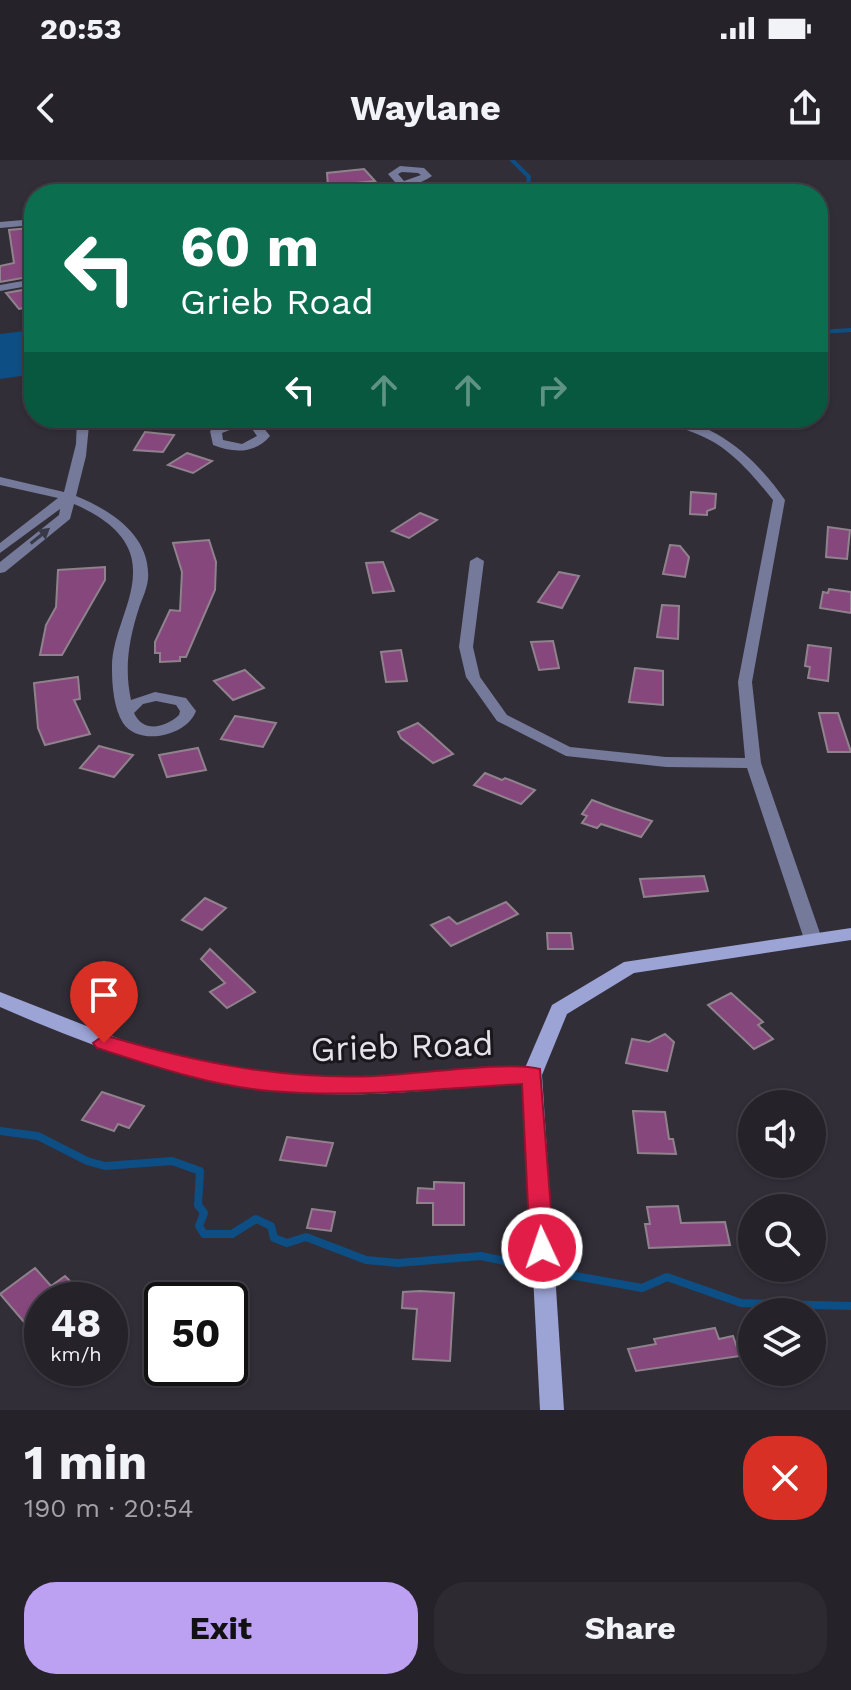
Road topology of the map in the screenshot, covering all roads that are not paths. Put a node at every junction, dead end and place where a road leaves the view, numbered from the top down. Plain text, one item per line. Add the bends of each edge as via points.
1 (401, 183) dead end
2 (393, 184) edge
3 (24, 223) edge
4 (0, 225) edge
5 (24, 284) edge
6 (0, 288) edge
7 (83, 428) edge
8 (698, 428) edge
9 (0, 481) edge
10 (67, 497) junction
11 (0, 549) edge
12 (477, 561) dead end
13 (0, 569) edge
14 (126, 712) dead end
15 (753, 763) junction
16 (851, 934) edge
17 (813, 939) junction
18 (0, 999) edge
19 (532, 1075) junction
20 (552, 1410) edge

1 - 2 street
3 - 4 street
5 - 6 street
7 - 10 street via 81,464
8 - 15 street via 747,457 779,500 745,682
9 - 10 street
10 - 11 street
13 -> 10 street via 65,516
10 - 14 street via 111,519 137,547 141,577 116,673
12 - 15 street via 466,647 473,677 502,718 566,751 666,762
15 - 17 street
16 - 17 main road
17 - 19 main road via 630,967 559,1010
18 - 19 main road, Grieb Road via 80,1035 176,1065 268,1083 373,1085
19 - 20 main road, Grieb Road

